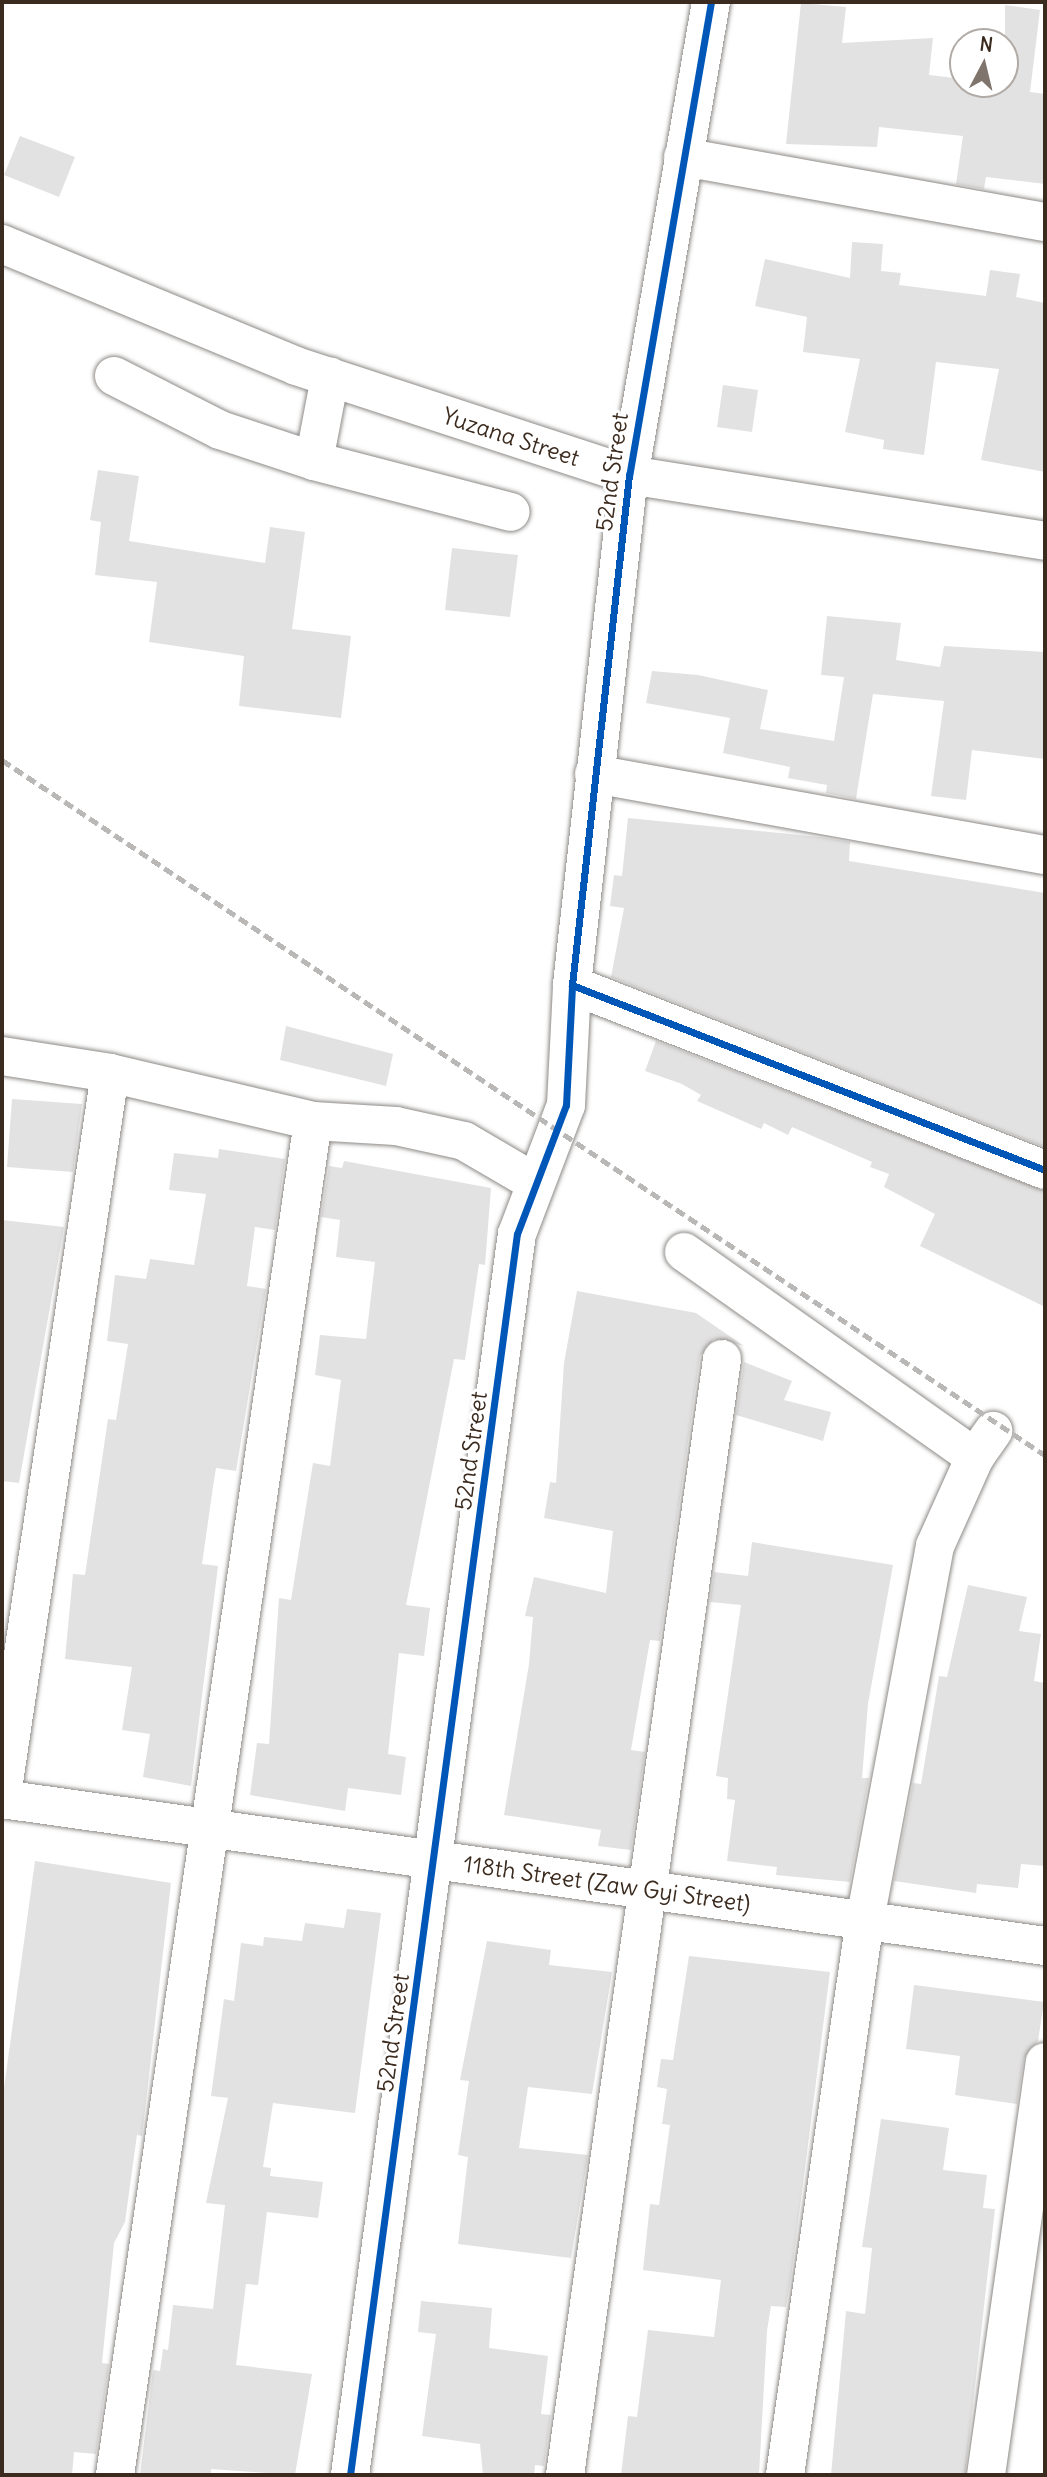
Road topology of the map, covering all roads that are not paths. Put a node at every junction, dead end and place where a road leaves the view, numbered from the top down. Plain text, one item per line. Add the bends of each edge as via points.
1 (710, 2) edge
2 (683, 157) junction
3 (1045, 222) edge
4 (2, 244) edge
5 (114, 376) dead end
6 (330, 377) junction
7 (314, 461) junction
8 (629, 475) junction
9 (511, 512) dead end
10 (1045, 541) edge
11 (594, 774) junction
12 (1045, 855) edge
13 (573, 967) junction
14 (2, 1056) edge
15 (110, 1073) junction
16 (313, 1121) junction
17 (1045, 1170) edge
18 (536, 1183) junction
19 (684, 1252) dead end
20 (722, 1359) dead end
21 (2, 1797) edge
22 (206, 1826) junction
23 (436, 1861) junction
24 (651, 1889) junction
25 (865, 1919) junction
26 (1045, 1945) edge
27 (1045, 2062) edge
28 (115, 2475) edge
29 (350, 2475) edge
30 (565, 2475) edge
31 (785, 2475) edge
32 (986, 2475) edge

1 - 2 street, 52nd Street
2 - 3 street
2 - 8 street, 52nd Street
4 - 6 street, Yuzana Street
5 - 7 street via 220,430
6 - 7 street
6 - 8 street, Yuzana Street
7 - 9 street
8 - 10 street, Yuzana Street
8 - 11 street, 52nd Street
11 - 12 street
11 - 13 street, 52nd Street
13 - 17 street
13 - 18 street, 52nd Street via 566,1105
14 - 15 street
15 - 16 street
15 - 21 street
16 - 18 street via 396,1126 464,1141
16 - 22 street
18 - 23 street, 52nd Street via 517,1234
19 - 25 street via 984,1444 935,1546
20 - 24 street
21 - 22 street, 118th Street (Zaw Gyi Street)
22 - 23 street, 118th Street (Zaw Gyi Street)
22 - 28 street
23 - 24 street, 118th Street (Zaw Gyi Street)
23 - 29 street, 52nd Street
24 - 25 street, 118th Street (Zaw Gyi Street)
24 - 30 street
25 - 26 street, 118th Street (Zaw Gyi Street)
25 - 31 street
27 - 32 street

